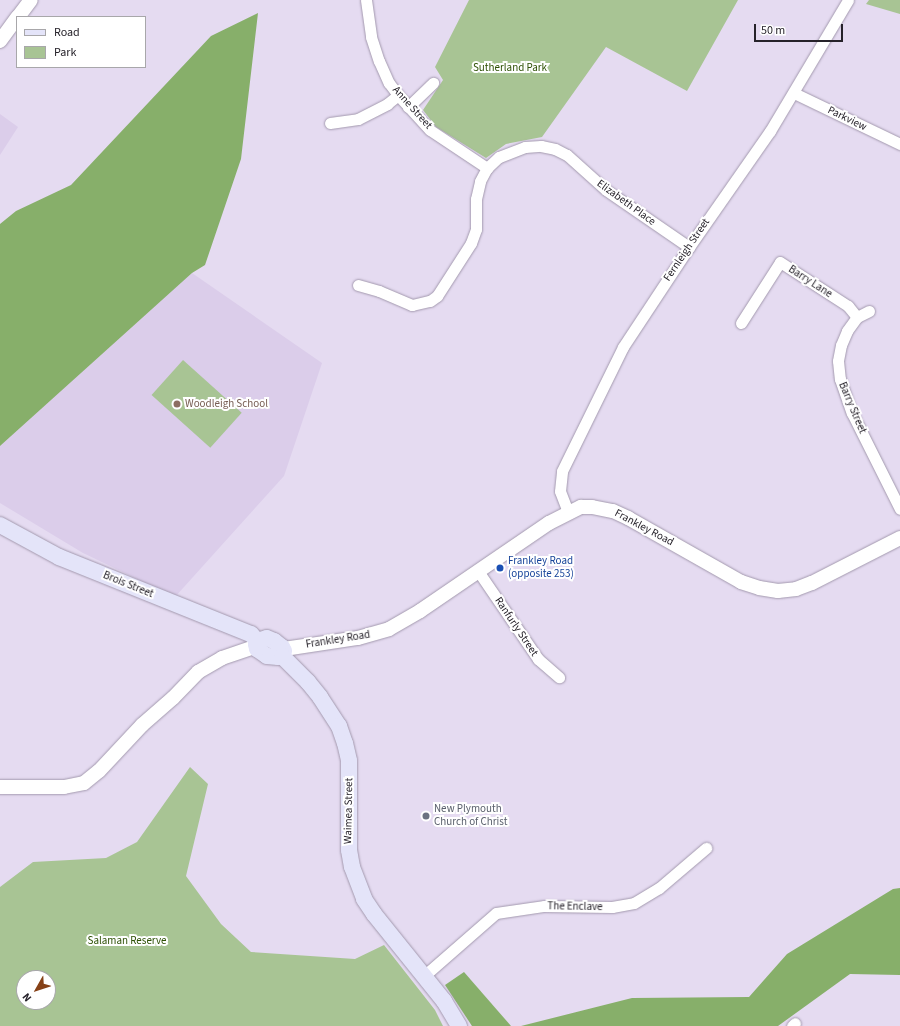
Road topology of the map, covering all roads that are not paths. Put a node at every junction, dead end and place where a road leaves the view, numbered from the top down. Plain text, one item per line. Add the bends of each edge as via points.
1 (31, 0) edge
2 (366, 0) edge
3 (848, 0) edge
4 (19, 16) edge
5 (16, 21) edge
6 (0, 41) edge
7 (433, 83) dead end
8 (794, 93) junction
9 (398, 95) junction
10 (408, 107) junction
11 (330, 123) dead end
12 (900, 144) edge
13 (487, 168) junction
14 (689, 247) junction
15 (358, 285) dead end
16 (869, 311) dead end
17 (857, 317) junction
18 (741, 323) dead end
19 (900, 509) edge
20 (568, 512) junction
21 (0, 525) edge
22 (900, 538) edge
23 (478, 571) junction
24 (256, 643) junction
25 (283, 653) junction
26 (559, 677) dead end
27 (0, 787) edge
28 (706, 848) dead end
29 (425, 975) junction
30 (459, 1026) edge

1 - 4 street
2 - 9 street, Anne Street via 371,37 379,61
3 - 8 street, Fernleigh Street
5 - 6 street
7 - 10 street
8 - 12 street, Parkview
8 - 14 street, Fernleigh Street
9 - 10 street, Anne Street
9 - 11 street via 387,104 358,119
10 - 13 street, Anne Street via 430,130
13 - 14 street, Elizabeth Place via 499,157 525,147 541,146 555,149 567,155 606,190
13 - 15 street, Elizabeth Place via 480,181 476,199 476,229 471,243 437,296 430,301 412,305
14 - 20 street, Fernleigh Street via 623,346 567,459 560,481 560,492
16 - 17 street, Barry Street
17 - 18 street, Barry Lane via 848,306 780,262
17 - 19 street, Barry Street via 841,345 838,361 840,379 852,413
20 - 22 street, Frankley Road via 581,507 613,511 742,582 778,591 796,589 812,583
20 - 23 street, Frankley Road
21 - 24 main road, Brois Street via 59,557 251,634
23 - 25 street, Frankley Road via 389,629
23 - 26 street, Ranfurly Street via 538,659
24 - 25 main road, Brois Street via 260,652 267,656 278,658
24 - 27 street via 198,672 142,725 100,771 84,783 64,788
25 - 29 main road, Waimea Street via 320,697 339,726 345,744 350,767 348,850 364,899
28 - 29 street, The Enclave via 659,888 634,903 612,907 544,906 496,913
29 - 30 main road, Waimea Street

